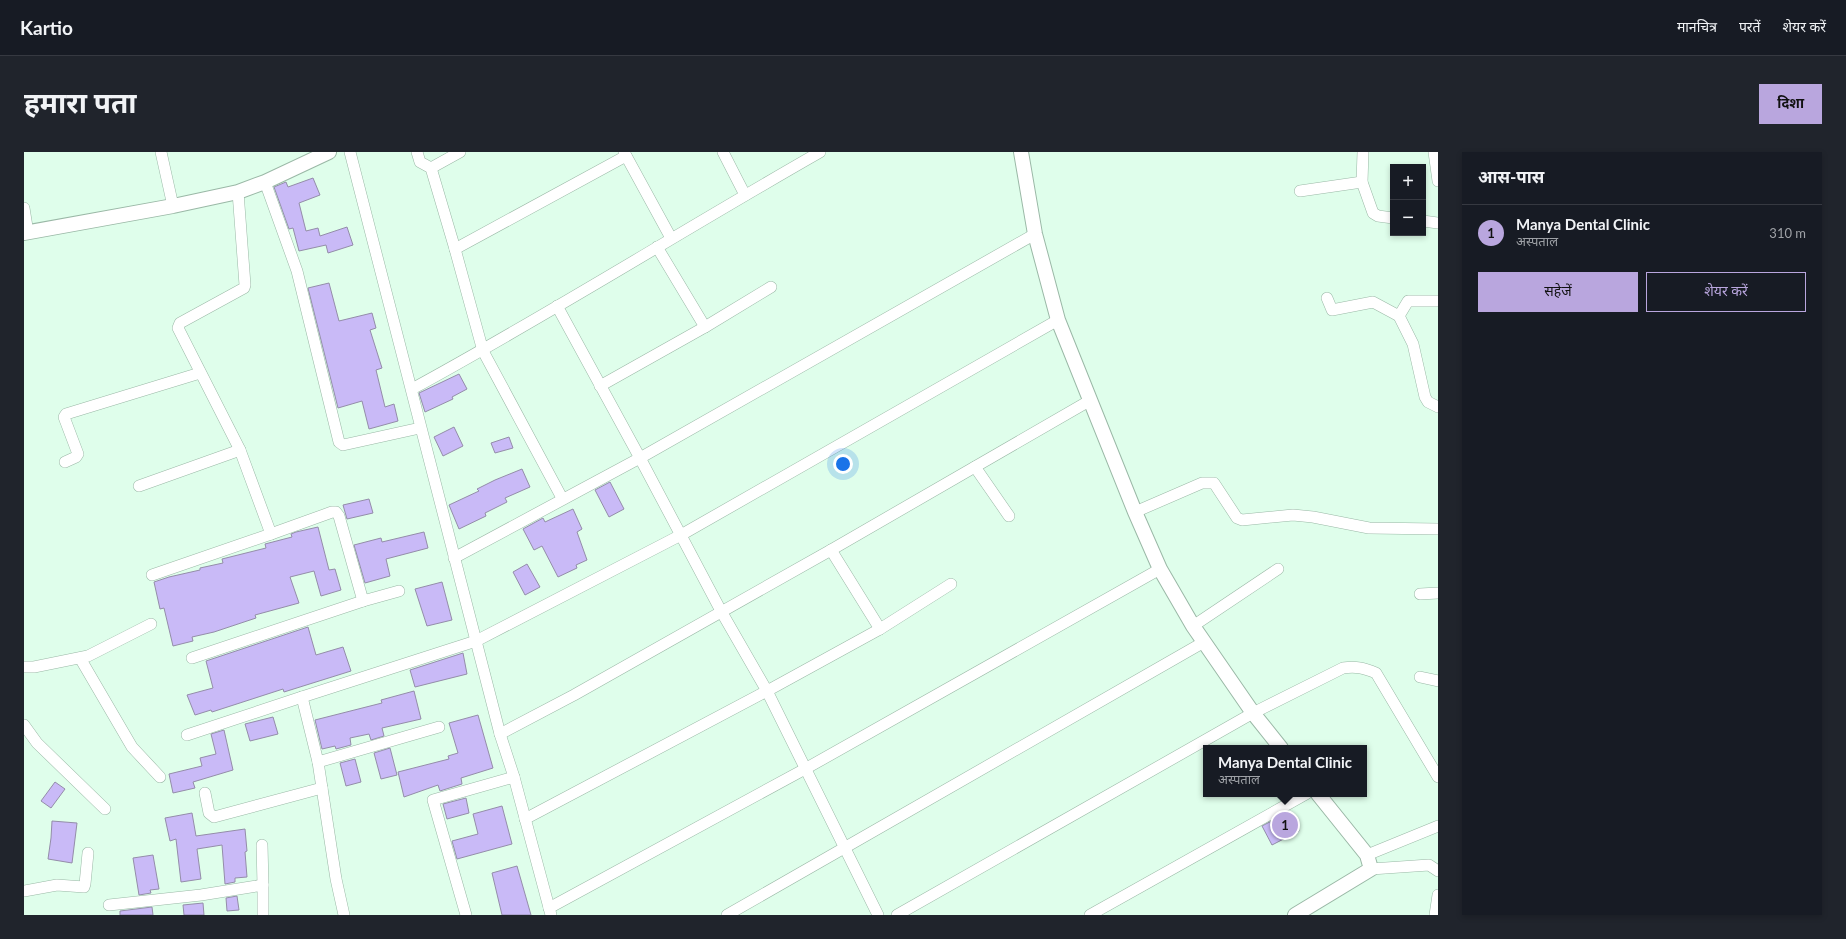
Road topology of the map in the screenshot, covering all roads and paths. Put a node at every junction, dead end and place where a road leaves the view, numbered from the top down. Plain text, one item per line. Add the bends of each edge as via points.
1 (161, 152) edge
2 (329, 152) edge
3 (350, 152) edge
4 (417, 152) edge
5 (460, 152) edge
6 (723, 152) edge
7 (820, 152) edge
8 (1021, 152) edge
9 (1363, 152) edge
10 (1434, 152) edge
11 (625, 154) edge
12 (306, 158) edge
13 (431, 168) junction
14 (1438, 181) edge
15 (264, 182) junction
16 (1362, 182) junction
17 (1300, 191) dead end
18 (238, 192) junction
19 (745, 195) junction
20 (173, 206) junction
21 (24, 208) edge
22 (1390, 218) edge
23 (1426, 221) edge
24 (1438, 223) edge
25 (26, 233) edge
26 (1034, 234) junction
27 (671, 238) junction
28 (657, 247) junction
29 (455, 249) junction
30 (771, 287) dead end
31 (1327, 298) dead end
32 (1438, 302) edge
33 (558, 306) junction
34 (1399, 316) junction
35 (1058, 320) junction
36 (705, 327) junction
37 (483, 351) junction
38 (200, 372) junction
39 (600, 386) junction
40 (412, 389) junction
41 (1089, 401) junction
42 (1438, 407) edge
43 (420, 428) junction
44 (240, 450) junction
45 (640, 458) junction
46 (65, 462) dead end
47 (975, 467) junction
48 (139, 486) dead end
49 (562, 498) junction
50 (1135, 512) junction
51 (1009, 516) dead end
52 (1438, 529) edge
53 (271, 534) junction
54 (681, 535) junction
55 (831, 550) junction
56 (454, 558) junction
57 (1160, 568) junction
58 (1278, 569) dead end
59 (152, 575) dead end
60 (951, 584) dead end
61 (399, 591) dead end
62 (1438, 593) edge
63 (1420, 594) dead end
64 (363, 602) junction
65 (721, 611) junction
66 (151, 624) dead end
67 (1193, 626) junction
68 (880, 629) junction
69 (476, 641) junction
70 (1204, 642) junction
71 (80, 658) junction
72 (192, 658) dead end
73 (24, 667) edge
74 (1420, 677) dead end
75 (1438, 682) edge
76 (768, 691) junction
77 (302, 697) junction
78 (1252, 713) junction
79 (24, 725) edge
80 (439, 727) dead end
81 (500, 734) junction
82 (187, 735) dead end
83 (1279, 745) edge
84 (318, 762) junction
85 (805, 769) junction
86 (160, 777) dead end
87 (514, 777) junction
88 (1438, 777) edge
89 (322, 788) junction
90 (205, 793) dead end
91 (1301, 797) edge
92 (1320, 797) edge
93 (105, 809) dead end
94 (525, 819) junction
95 (1438, 826) edge
96 (262, 845) dead end
97 (844, 848) junction
98 (88, 853) dead end
99 (1367, 855) junction
100 (1437, 868) edge
101 (1371, 869) junction
102 (263, 885) junction
103 (24, 891) edge
104 (1438, 895) edge
105 (109, 905) dead end
106 (550, 912) edge
107 (263, 915) edge
108 (344, 915) edge
109 (466, 915) edge
110 (727, 915) edge
111 (878, 915) edge
112 (897, 915) edge
113 (1090, 915) edge
114 (1295, 915) edge
115 (1435, 915) edge

1 - 20 street
2 - 12 street
3 - 40 street
4 - 13 street via 420,162
5 - 13 street
6 - 19 street
7 - 19 street
8 - 26 street
9 - 16 street
10 - 14 street
11 - 27 street
11 - 29 street
12 - 15 street
13 - 29 street
15 - 18 street
15 - 43 street via 297,271 339,442 343,445
16 - 17 street
16 - 22 street via 1373,213
18 - 20 street
18 - 38 street via 244,288 178,326
19 - 27 street
20 - 25 street
21 - 25 street
23 - 24 street
26 - 35 street
26 - 45 street
27 - 28 street
28 - 33 street
28 - 36 street
29 - 37 street
30 - 36 street
31 - 34 street via 1332,310 1373,302
32 - 34 street via 1408,301
33 - 37 street
33 - 39 street
34 - 42 street via 1413,344 1424,394 1428,402
35 - 41 street
35 - 54 street
36 - 39 street
37 - 40 street
37 - 49 street
38 - 44 street
38 - 46 street via 66,414 64,418 78,454
39 - 45 street
40 - 43 street
41 - 47 street
41 - 50 street
43 - 56 street
44 - 48 street
44 - 53 street
45 - 49 street
45 - 54 street
47 - 51 street
47 - 55 street
49 - 56 street
50 - 52 street via 1202,483 1210,482 1214,483 1237,518 1242,520 1293,516 1313,517 1369,528
50 - 57 street
53 - 59 street
53 - 64 street via 336,512
54 - 65 street
54 - 69 street
55 - 65 street
55 - 68 street
56 - 69 street
57 - 67 street
57 - 85 street
58 - 67 street
60 - 68 street
61 - 64 street
62 - 63 street
64 - 72 street
65 - 76 street
65 - 81 street
66 - 71 street
67 - 70 street
68 - 76 street
69 - 77 street
69 - 81 street
70 - 78 street
70 - 97 street
71 - 73 street
71 - 86 street via 132,747
74 - 75 street
76 - 85 street
76 - 94 street
77 - 82 street
77 - 84 street
78 - 83 street
78 - 88 street via 1343,668 1364,668 1376,673
78 - 112 street
79 - 93 street via 37,742
80 - 84 street
81 - 87 street
84 - 89 street
85 - 97 street
85 - 106 street
87 - 94 street
87 - 109 street via 433,800
89 - 90 street via 214,817 209,813
89 - 108 street
91 - 113 street
92 - 99 street
94 - 106 street
95 - 99 street
96 - 102 street
97 - 110 street
97 - 111 street
98 - 103 street via 84,886 57,885
99 - 101 street
100 - 101 street via 1429,865
101 - 114 street
102 - 105 street
102 - 107 street
104 - 115 street

